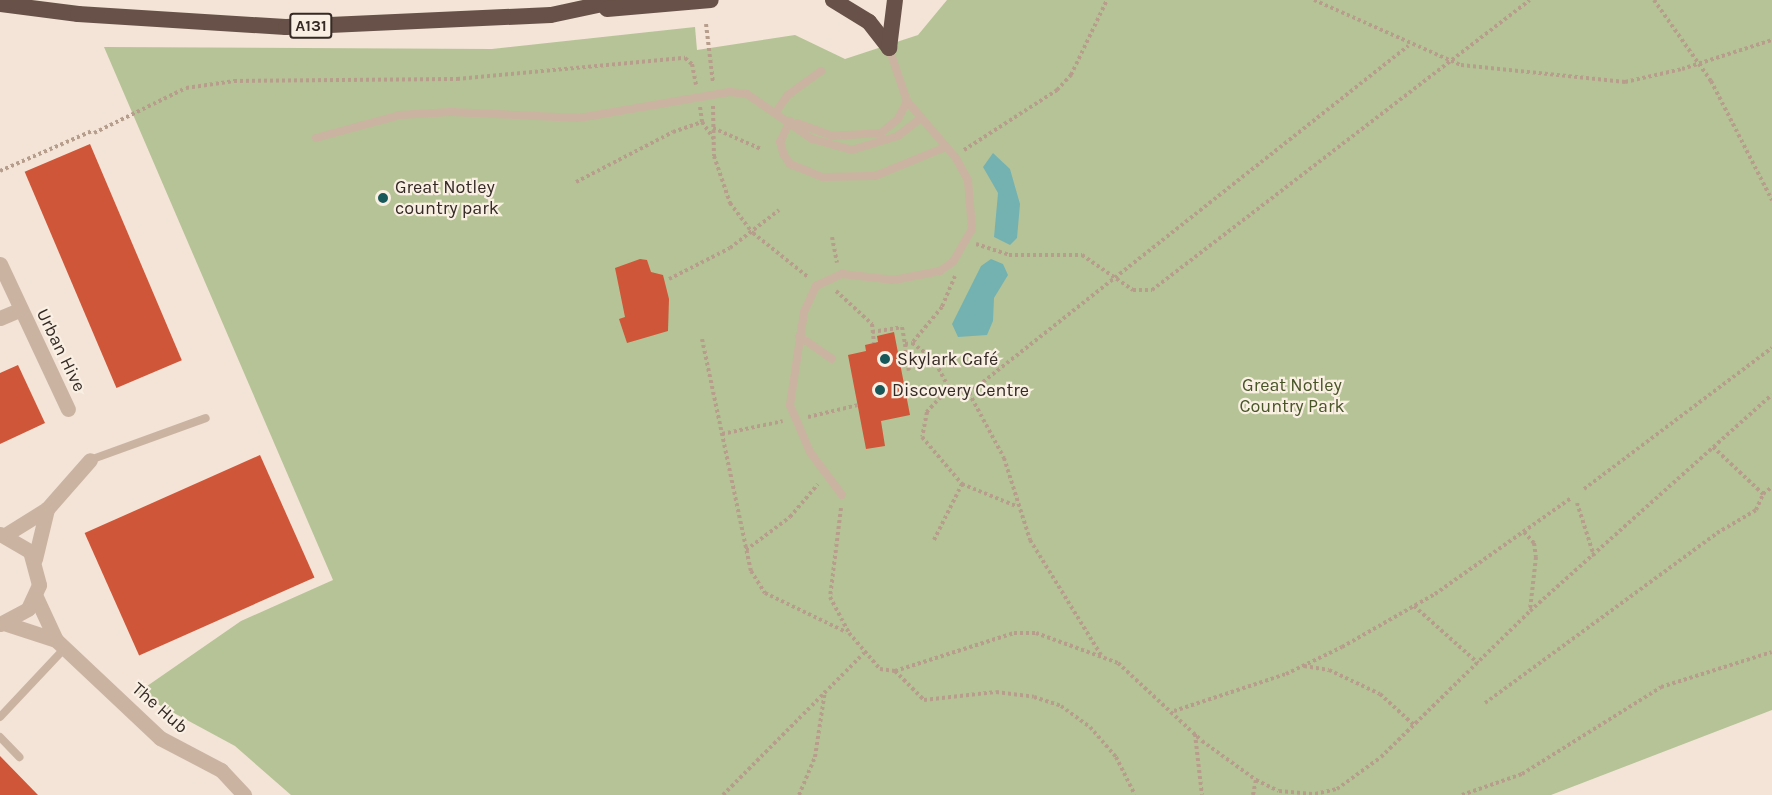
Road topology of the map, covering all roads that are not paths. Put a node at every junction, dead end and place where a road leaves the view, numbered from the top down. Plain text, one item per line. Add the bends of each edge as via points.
1 (621, 0) edge
2 (711, 0) edge
3 (833, 0) edge
4 (896, 0) edge
5 (0, 4) edge
6 (551, 15) junction
7 (889, 48) junction
8 (821, 71) dead end
9 (907, 101) junction
10 (776, 112) junction
11 (921, 118) junction
12 (790, 121) junction
13 (316, 138) dead end
14 (946, 147) junction
15 (0, 264) edge
16 (19, 310) junction
17 (0, 318) edge
18 (799, 336) junction
19 (832, 359) dead end
20 (68, 408) dead end
21 (206, 418) dead end
22 (90, 460) joint
23 (842, 495) road end
24 (47, 509) junction
25 (3, 534) edge
26 (35, 560) junction
27 (36, 597) junction
28 (2, 624) edge
29 (60, 644) junction
30 (0, 717) edge
31 (0, 737) edge
32 (19, 757) dead end
33 (244, 795) edge

1 - 6 highway, A131
2 - 6 highway
3 - 7 highway via 869,21
4 - 7 highway
5 - 6 highway, A131 via 78,14 286,27
7 - 9 lane
8 - 10 lane via 788,95
9 - 11 lane
9 - 12 lane via 898,119 881,133 832,136
10 - 12 lane
10 - 13 lane via 747,94 699,97 579,118 451,112 400,115
11 - 12 lane via 898,136 852,150 812,139
11 - 14 lane
12 - 14 lane via 780,142 784,155 790,164 823,177 875,176
14 - 18 lane via 968,180 973,205 967,240 953,262 940,271 910,279 842,274 816,286
15 - 16 street, Urban Hive
16 - 17 street, Urban Hive
16 - 20 street, Urban Hive
18 - 19 lane
18 - 23 lane via 792,419
21 - 22 lane
22 - 24 street
24 - 25 street
24 - 26 street
25 - 26 street via 23,544
26 - 27 street via 39,578
27 - 28 street via 28,609
27 - 29 street, The Hub
28 - 29 street, The Hub
29 - 30 lane
29 - 33 street, The Hub via 160,738 221,770
31 - 32 lane

